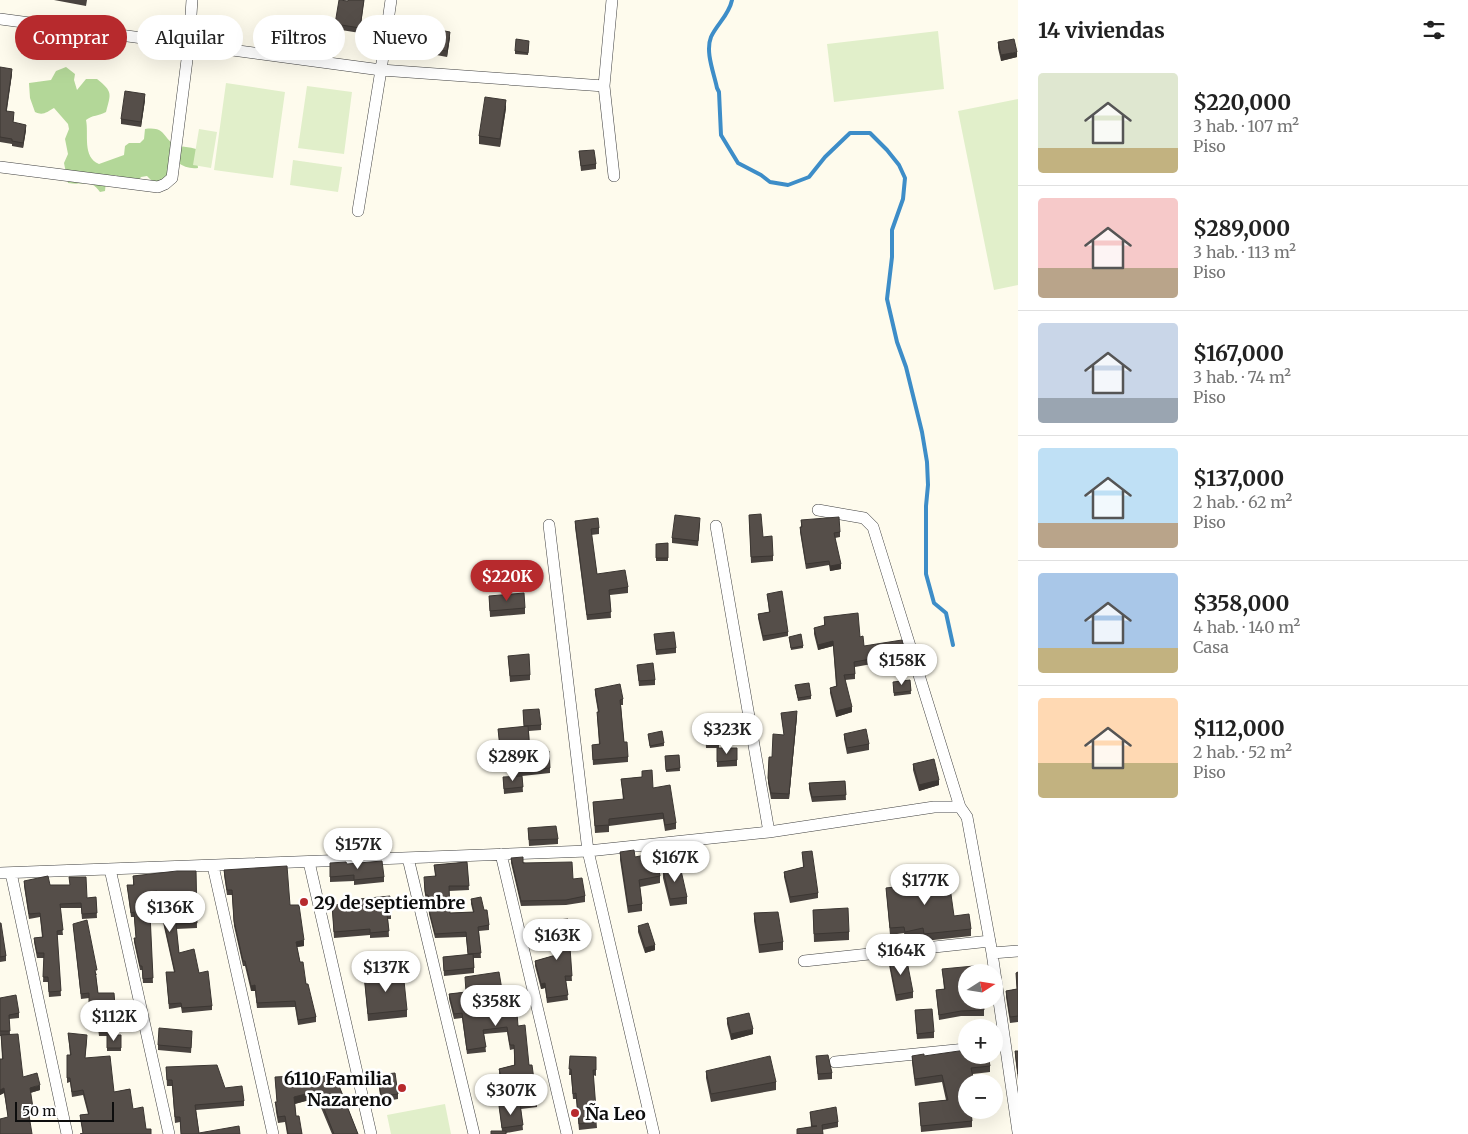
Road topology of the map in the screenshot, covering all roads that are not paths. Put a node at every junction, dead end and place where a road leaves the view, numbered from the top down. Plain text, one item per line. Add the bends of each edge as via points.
1 (192, 0) edge
2 (390, 0) edge
3 (612, 0) edge
4 (191, 15) edge
5 (0, 19) edge
6 (137, 37) edge
7 (243, 51) edge
8 (187, 60) edge
9 (381, 70) junction
10 (604, 86) junction
11 (0, 167) edge
12 (614, 176) dead end
13 (358, 211) dead end
14 (818, 510) dead end
15 (548, 525) dead end
16 (716, 526) dead end
17 (960, 807) junction
18 (769, 832) junction
19 (588, 851) junction
20 (501, 854) junction
21 (408, 858) junction
22 (309, 862) junction
23 (212, 866) junction
24 (110, 869) junction
25 (6, 873) edge
26 (990, 941) junction
27 (1018, 951) edge
28 (992, 953) junction
29 (804, 961) dead end
30 (1006, 1045) junction
31 (1003, 1046) edge
32 (958, 1050) edge
33 (835, 1062) dead end
34 (1016, 1101) edge
35 (1018, 1132) edge
36 (67, 1134) edge
37 (169, 1134) edge
38 (273, 1134) edge
39 (370, 1134) edge
40 (474, 1134) edge
41 (567, 1134) edge
42 (654, 1134) edge

1 - 4 street
2 - 9 street
3 - 10 street
5 - 6 street
7 - 9 street
8 - 11 street via 172,178 166,184 158,187
9 - 10 street
9 - 13 street
10 - 12 street
14 - 17 street via 864,518 873,527
15 - 19 street
16 - 18 street
17 - 18 street via 934,807
17 - 26 street via 967,817
18 - 19 street
19 - 20 street
19 - 42 street
20 - 21 street
20 - 41 street
21 - 22 street
21 - 40 street
22 - 23 street
22 - 39 street
23 - 24 street
23 - 38 street
24 - 25 street
24 - 37 street
25 - 36 street
26 - 28 street
26 - 29 street
27 - 28 street
28 - 30 street
30 - 31 street
30 - 34 street
32 - 33 street
34 - 35 street

